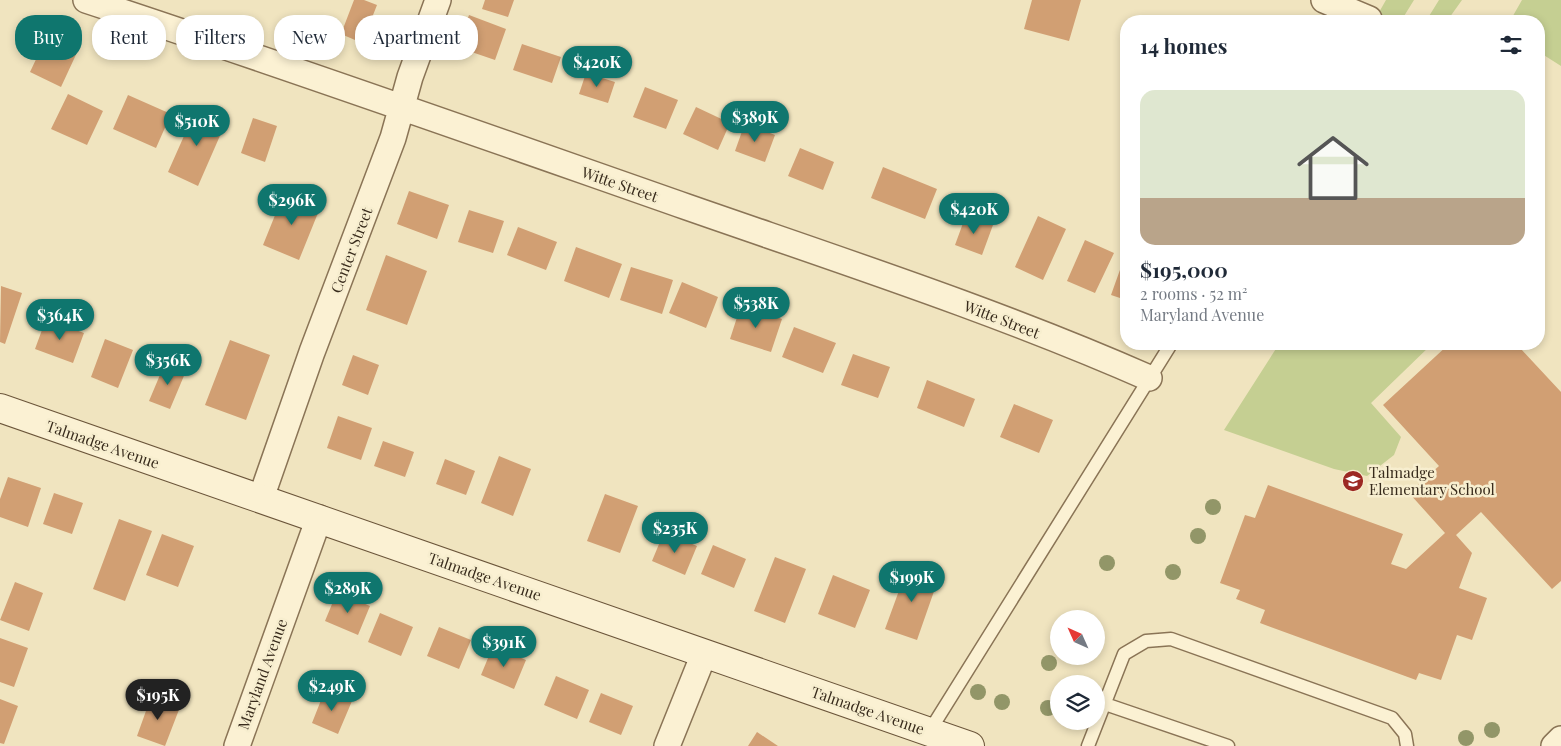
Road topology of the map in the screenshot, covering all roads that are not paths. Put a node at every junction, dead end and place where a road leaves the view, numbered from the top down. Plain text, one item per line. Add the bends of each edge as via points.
1 (86, 0) edge
2 (438, 0) edge
3 (1324, 0) edge
4 (1357, 15) edge
5 (402, 108) junction
6 (1167, 350) edge
7 (1149, 378) junction
8 (0, 408) edge
9 (261, 498) junction
10 (319, 518) junction
11 (704, 654) junction
12 (1105, 704) joint
13 (1094, 730) edge
14 (929, 732) junction
15 (1561, 740) edge
16 (237, 746) edge
17 (668, 746) edge
18 (970, 746) edge
19 (1088, 746) edge
20 (1228, 746) edge
21 (1408, 746) edge
22 (1554, 746) edge

1 - 5 street, Witte Street
2 - 5 street, Center Street via 418,52
3 - 4 street
5 - 7 street, Witte Street via 930,292
5 - 9 street, Center Street via 394,138 312,352
6 - 7 lane
7 - 14 lane
8 - 9 street, Talmadge Avenue
9 - 10 street, Talmadge Avenue
10 - 11 street, Talmadge Avenue
10 - 16 street, Maryland Avenue
11 - 14 street, Talmadge Avenue
11 - 17 street
12 - 20 lane
12 - 21 lane via 1124,654 1146,641 1172,639 1392,718 1405,734
13 - 19 lane
14 - 18 street, Talmadge Avenue
15 - 22 street

